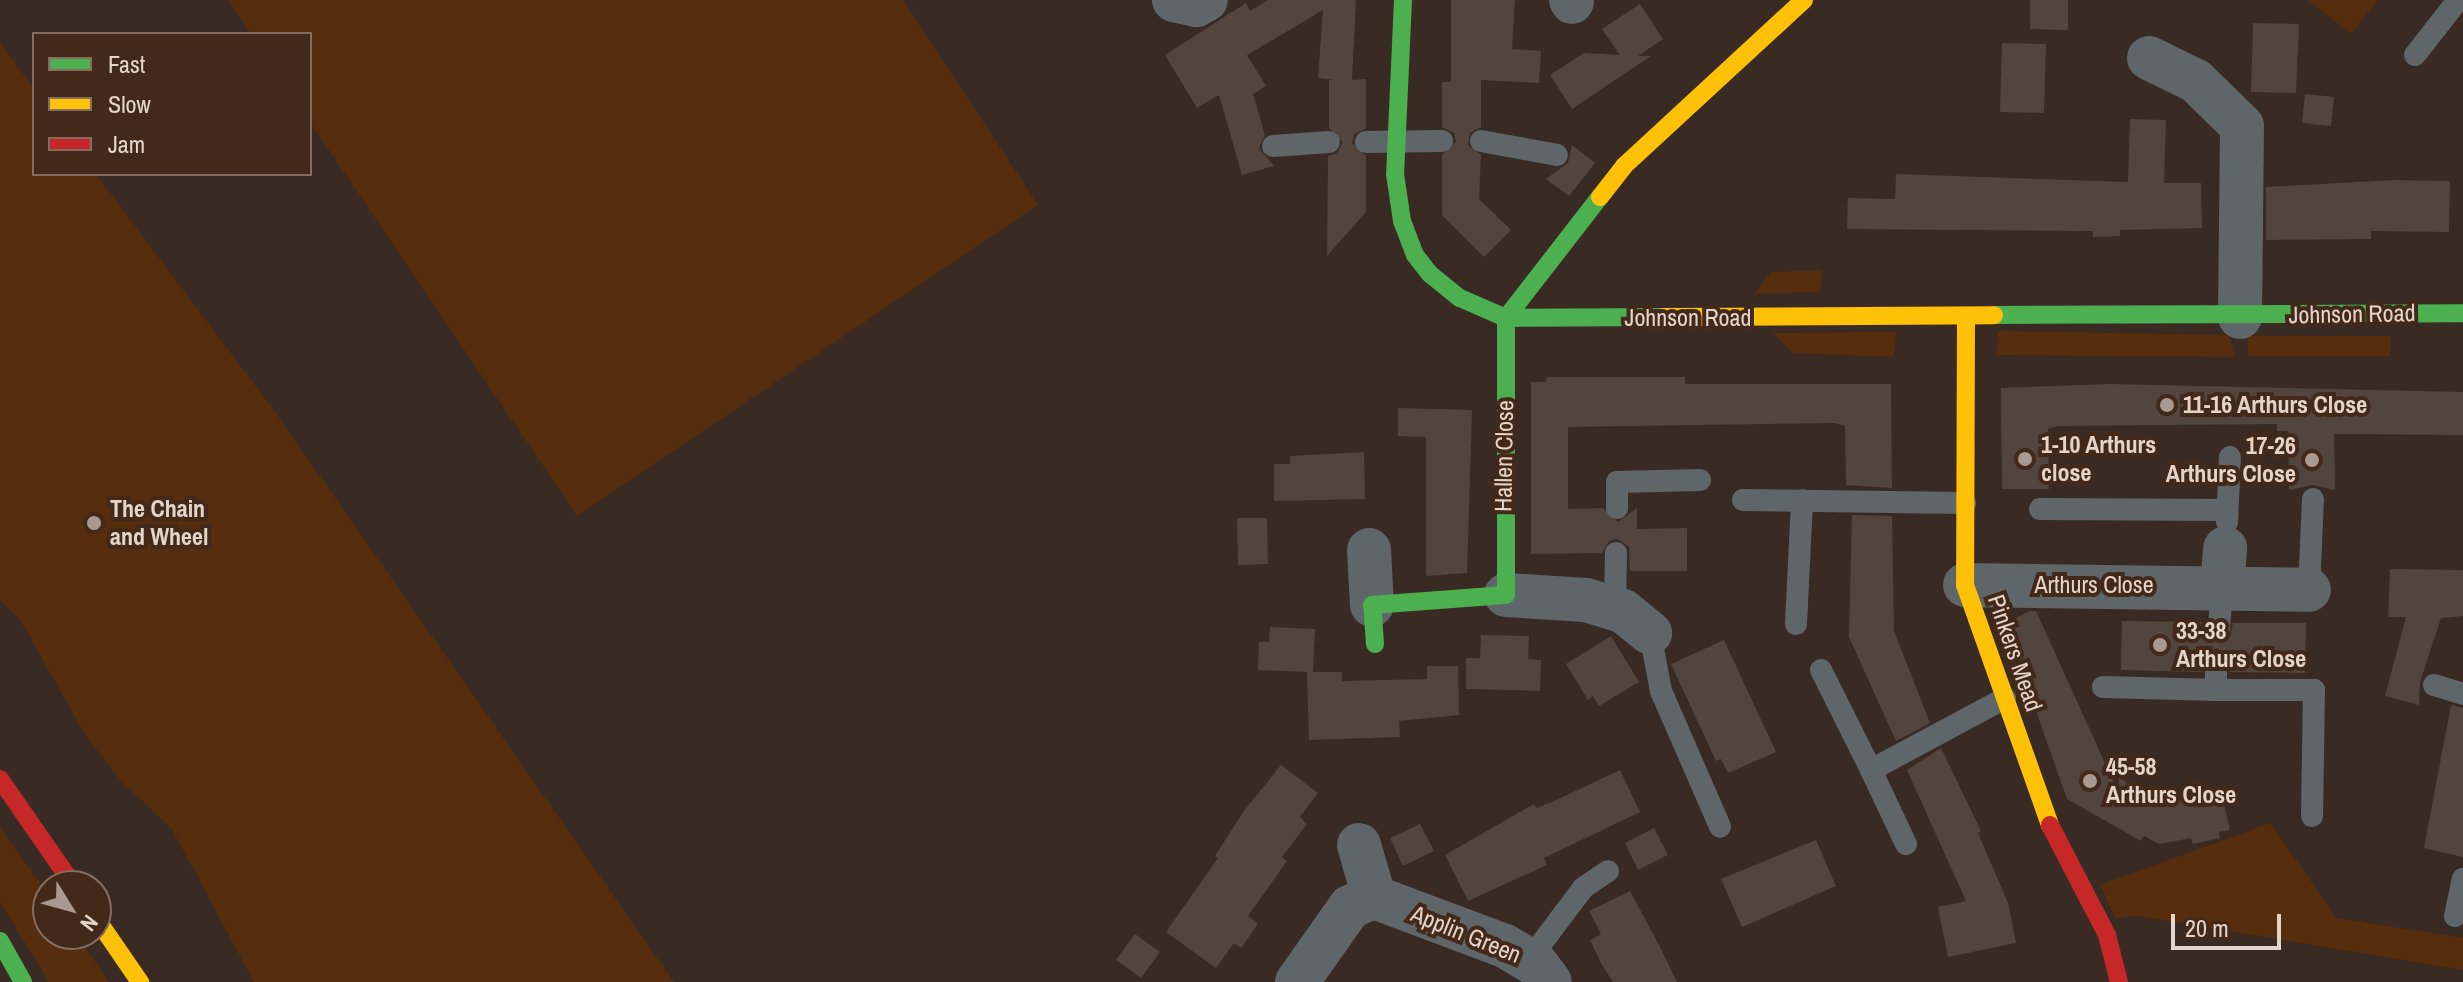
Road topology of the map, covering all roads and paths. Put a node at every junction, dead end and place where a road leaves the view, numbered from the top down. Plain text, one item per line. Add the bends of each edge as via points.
1 (1174, 0) edge
2 (1206, 0) edge
3 (1403, 0) edge
4 (1804, 0) edge
5 (2458, 0) edge
6 (2415, 55) dead end
7 (2149, 58) dead end
8 (1396, 141) junction
9 (1442, 141) dead end
10 (1481, 141) dead end
11 (1329, 142) dead end
12 (1366, 142) dead end
13 (1273, 146) dead end
14 (1557, 155) dead end
15 (2463, 313) edge
16 (2240, 317) junction
17 (1506, 318) junction
18 (1966, 318) junction
19 (2230, 457) dead end
20 (1700, 480) dead end
21 (2313, 499) dead end
22 (1743, 500) dead end
23 (1802, 500) junction
24 (1965, 503) junction
25 (1617, 508) dead end
26 (2040, 509) dead end
27 (2225, 548) junction
28 (1369, 550) dead end
29 (1616, 553) dead end
30 (1965, 585) junction
31 (2309, 590) joint
32 (1506, 595) junction
33 (1633, 621) junction
34 (1374, 624) joint
35 (1796, 624) dead end
36 (2219, 629) dead end
37 (2216, 662) dead end
38 (1821, 670) dead end
39 (2434, 685) dead end
40 (2103, 687) dead end
41 (2216, 690) junction
42 (2463, 694) edge
43 (2005, 698) junction
44 (1871, 770) junction
45 (0, 779) edge
46 (2312, 816) dead end
47 (1720, 827) dead end
48 (1906, 844) dead end
49 (1359, 845) dead end
50 (63, 870) edge
51 (1608, 871) dead end
52 (2463, 879) edge
53 (1374, 897) junction
54 (2455, 916) dead end
55 (0, 941) edge
56 (112, 941) edge
57 (1539, 971) edge
58 (23, 982) edge
59 (140, 982) edge
60 (1297, 982) edge
61 (2119, 982) edge

1 - 2 street via 1196,5
3 - 8 main road, Johnson Road
4 - 17 main road via 1624,166
5 - 6 lane
7 - 16 street via 2196,81 2242,126
8 - 9 lane
8 - 12 lane
8 - 17 main road, Johnson Road via 1402,221 1415,255 1460,298
10 - 14 lane
11 - 13 lane
15 - 16 main road, Johnson Road
16 - 18 main road, Johnson Road
17 - 18 main road, Johnson Road
17 - 32 main road, Hallen Close
18 - 24 main road, Pinkers Mead
19 - 27 lane
20 - 25 lane via 1617,482
21 - 31 lane
22 - 23 lane
23 - 24 lane
23 - 35 lane
24 - 30 main road, Pinkers Mead
26 - 27 lane
27 - 30 street, Arthurs Close
27 - 31 street, Arthurs Close
27 - 36 lane
28 - 34 street
29 - 33 lane
30 - 43 main road, Pinkers Mead
32 - 33 street via 1586,600
32 - 34 main road
33 - 47 lane
37 - 41 lane
38 - 44 lane
39 - 42 lane
40 - 41 lane
41 - 46 lane via 2314,690
43 - 44 lane
43 - 61 main road, Pinkers Mead via 2056,842 2107,935
44 - 48 lane
45 - 50 main road
49 - 53 street
51 - 57 lane via 1583,888
52 - 54 lane
53 - 57 street, Applin Green
53 - 60 street via 1350,907
55 - 58 main road
56 - 59 main road

